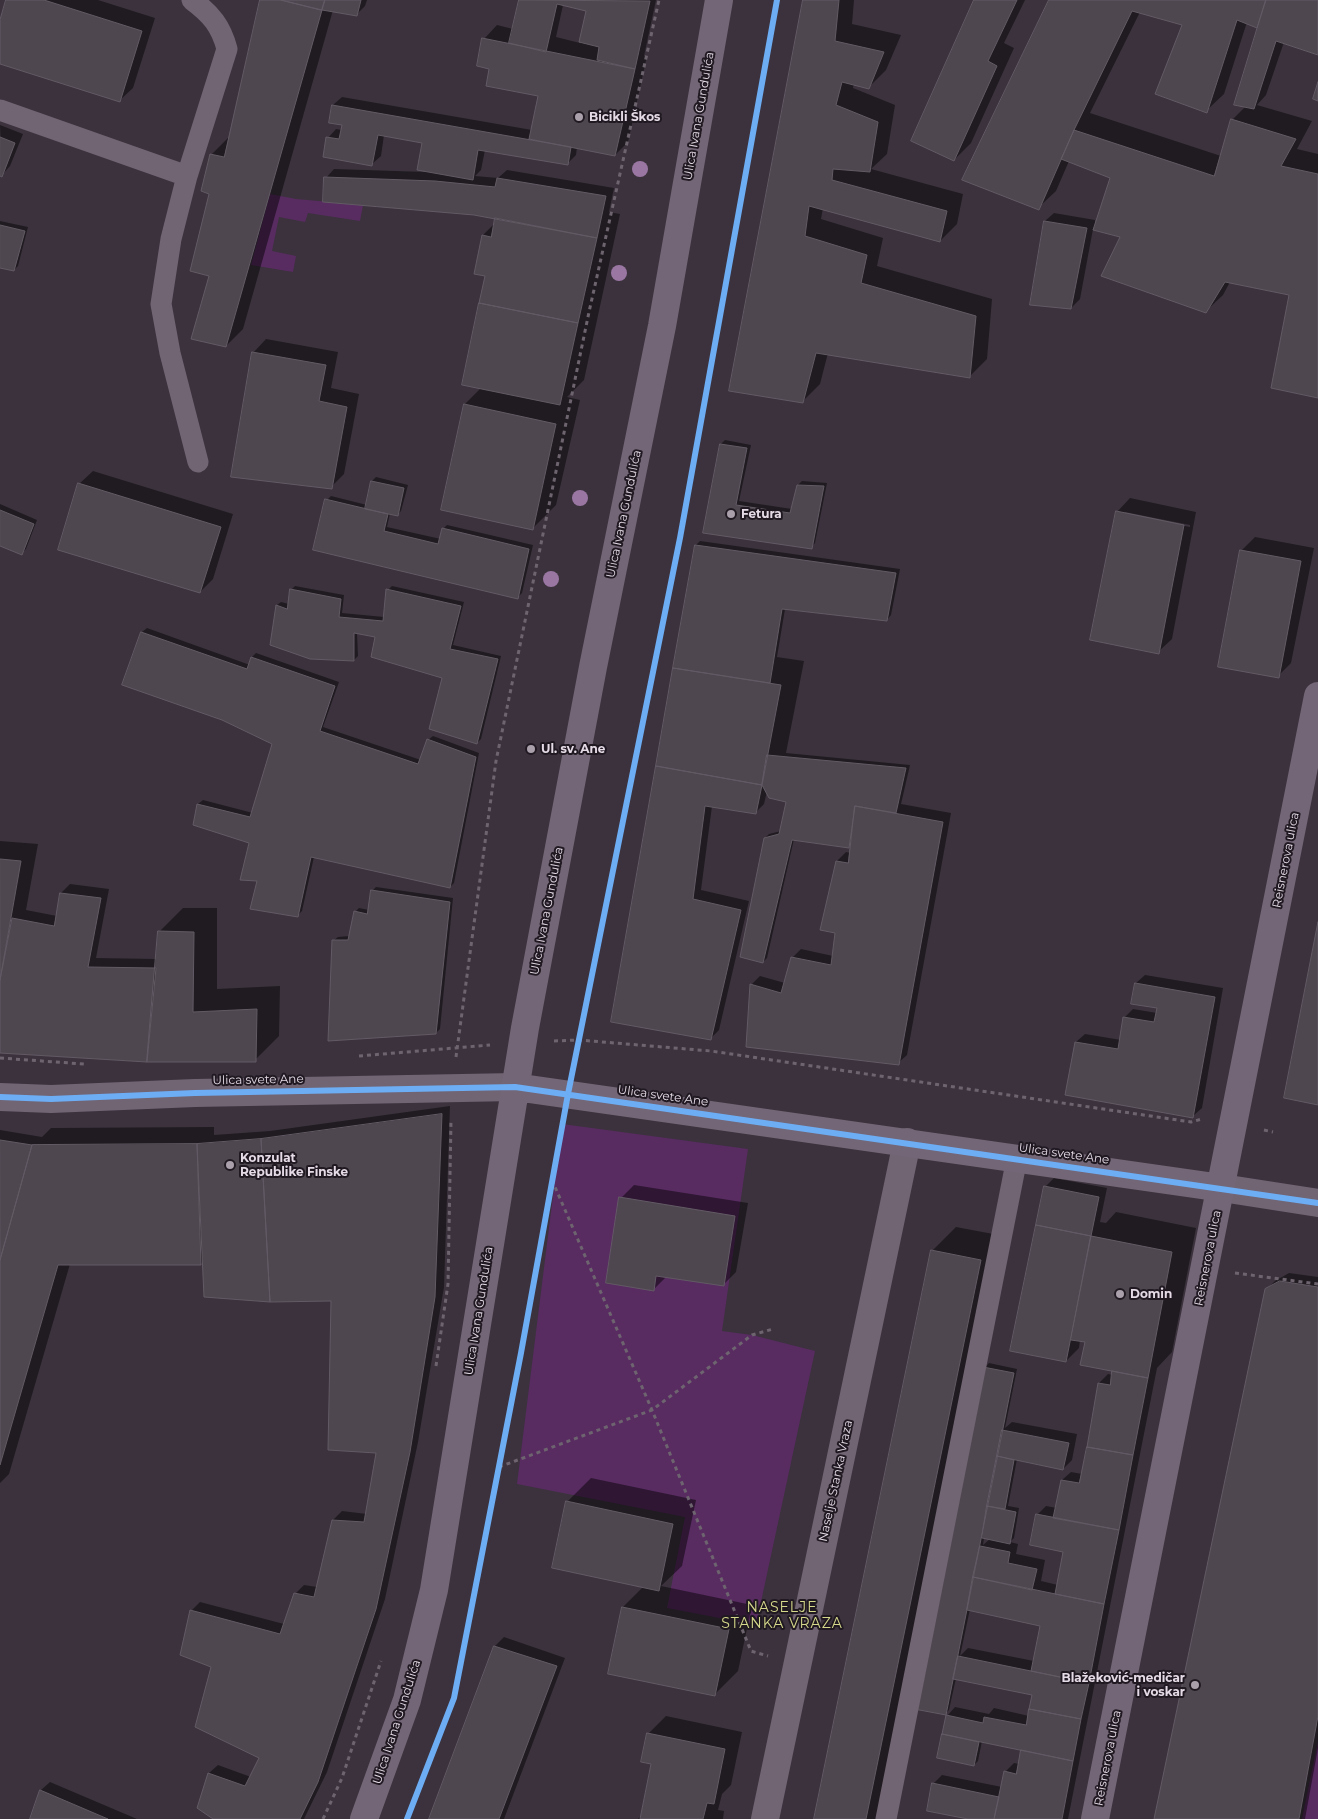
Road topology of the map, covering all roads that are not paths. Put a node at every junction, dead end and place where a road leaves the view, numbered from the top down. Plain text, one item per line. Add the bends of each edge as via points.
1 (192, 0) edge
2 (719, 0) edge
3 (0, 110) edge
4 (187, 176) junction
5 (198, 462) dead end
6 (1318, 696) edge
7 (515, 1087) junction
8 (0, 1097) edge
9 (907, 1142) junction
10 (1017, 1158) junction
11 (1222, 1188) junction
12 (1318, 1203) edge
13 (364, 1819) edge
14 (765, 1819) edge
15 (886, 1819) edge
16 (1095, 1819) edge

1 - 4 lane via 208,12 222,30 227,49
2 - 7 street, Ulica Ivana Gundulića via 662,326 593,667
3 - 4 lane
4 - 5 lane via 171,239 161,304
6 - 11 street, Reisnerova ulica
7 - 8 street, Ulica svete Ane via 51,1099
7 - 9 street, Ulica svete Ane
7 - 13 street, Ulica Ivana Gundulića via 434,1590 407,1700
9 - 10 street, Ulica svete Ane
9 - 14 street, Naselje Stanka Vraza
10 - 11 street, Ulica svete Ane
10 - 15 lane
11 - 12 street, Ulica svete Ane
11 - 16 street, Reisnerova ulica

